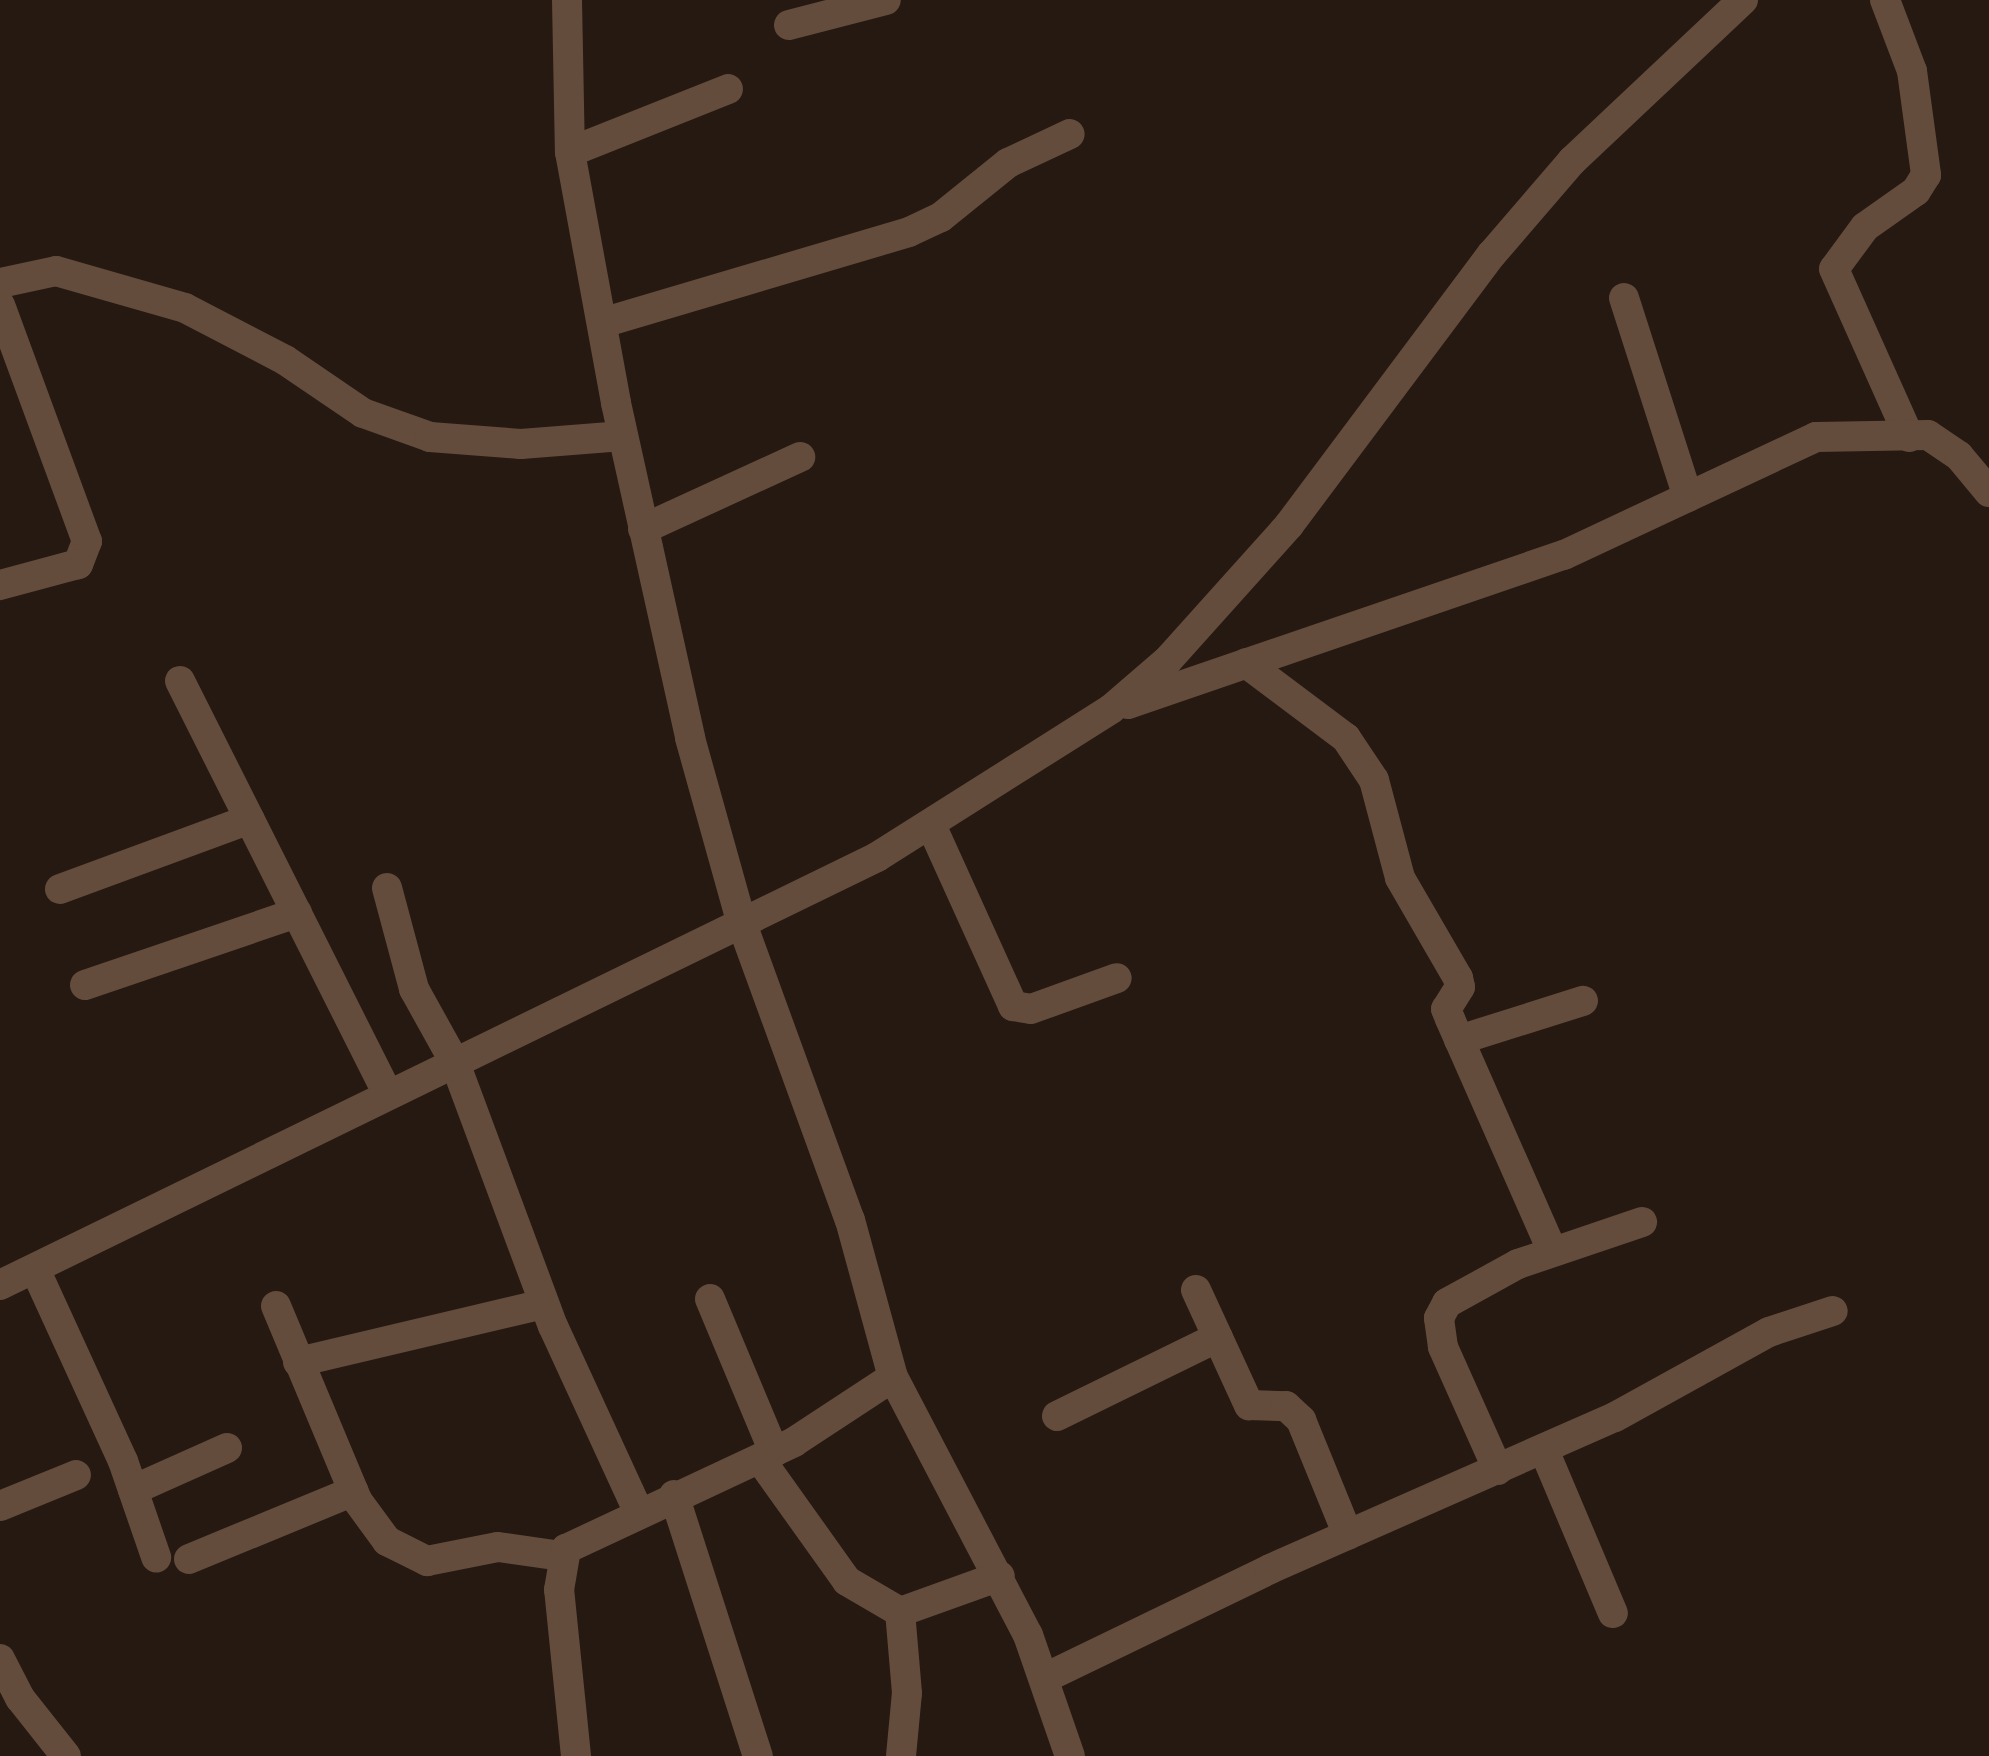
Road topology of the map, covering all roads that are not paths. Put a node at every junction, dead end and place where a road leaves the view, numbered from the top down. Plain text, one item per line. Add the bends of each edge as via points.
1 (567, 0) edge
2 (886, 0) edge
3 (1743, 0) edge
4 (1885, 0) edge
5 (789, 26) dead end
6 (728, 89) dead end
7 (1070, 134) dead end
8 (570, 152) junction
9 (0, 283) edge
10 (1624, 298) dead end
11 (0, 305) edge
12 (602, 322) junction
13 (623, 436) junction
14 (1909, 437) junction
15 (800, 457) dead end
16 (1989, 492) edge
17 (1688, 497) junction
18 (643, 529) junction
19 (0, 586) edge
20 (1246, 663) junction
21 (180, 681) dead end
22 (1112, 708) junction
23 (250, 819) junction
24 (931, 825) junction
25 (60, 888) dead end
26 (387, 888) dead end
27 (297, 913) junction
28 (742, 924) junction
29 (1117, 978) dead end
30 (85, 985) dead end
31 (1583, 1001) dead end
32 (1459, 1040) junction
33 (455, 1063) junction
34 (388, 1093) junction
35 (1642, 1222) dead end
36 (1552, 1250) junction
37 (35, 1269) junction
38 (0, 1286) edge
39 (1196, 1290) dead end
40 (710, 1299) dead end
41 (544, 1304) junction
42 (276, 1306) dead end
43 (1833, 1311) dead end
44 (1218, 1337) junction
45 (298, 1362) junction
46 (894, 1377) junction
47 (1057, 1416) dead end
48 (227, 1448) dead end
49 (1544, 1450) junction
50 (767, 1455) junction
51 (1498, 1470) junction
52 (76, 1475) dead end
53 (133, 1490) junction
54 (354, 1491) junction
55 (674, 1495) junction
56 (0, 1506) edge
57 (638, 1511) junction
58 (1348, 1534) junction
59 (560, 1556) junction
60 (156, 1557) dead end
61 (190, 1559) dead end
62 (1000, 1576) junction
63 (900, 1612) junction
64 (1613, 1613) dead end
65 (0, 1660) edge
66 (1047, 1677) junction
67 (66, 1756) edge
68 (576, 1756) edge
69 (758, 1756) edge
70 (901, 1756) edge
71 (1070, 1756) edge

1 - 8 street
2 - 5 street
3 - 22 street via 1572,161 1492,254 1289,525 1168,660
4 - 14 street via 1912,71 1926,175 1916,191 1865,227 1834,269
6 - 8 street
7 - 12 street via 1008,162 926,225
8 - 12 street
9 - 13 street via 56,272 185,308 231,329 363,413 430,437 521,444
10 - 17 street
11 - 19 street via 87,541 78,564
12 - 13 street
13 - 18 street
14 - 16 street via 1941,440
14 - 17 street via 1816,437
15 - 18 street
17 - 20 street via 1564,555
18 - 28 street via 690,738
20 - 22 street
20 - 32 street via 1346,738 1374,780 1400,878 1458,978 1460,988 1446,1009
21 - 23 street
22 - 24 street
23 - 25 street
23 - 27 street
24 - 28 street
24 - 29 street via 1013,1006 1030,1008
26 - 33 street via 414,989
27 - 30 street
27 - 34 street
28 - 33 street
28 - 46 street via 850,1220
31 - 32 street
32 - 36 street
33 - 34 street
33 - 41 street
34 - 37 street
35 - 36 street
36 - 51 street via 1462,1292 1439,1318 1444,1347
37 - 38 street
37 - 53 street
39 - 44 street
40 - 50 street
41 - 45 street
41 - 57 street
42 - 45 street
43 - 49 street via 1757,1338
44 - 47 street
44 - 58 street via 1249,1406 1294,1411
45 - 54 street
46 - 50 street
46 - 62 street
48 - 53 street
49 - 51 street
49 - 64 street
50 - 55 street
50 - 63 street via 847,1581
51 - 58 street
52 - 56 street
53 - 60 street
54 - 59 street via 370,1523 414,1560 498,1547
54 - 61 street
55 - 57 street
55 - 69 street
57 - 59 street
58 - 66 street
59 - 68 street via 563,1661
62 - 63 street
62 - 66 street
63 - 70 street via 907,1693
65 - 67 street via 20,1698
66 - 71 street

